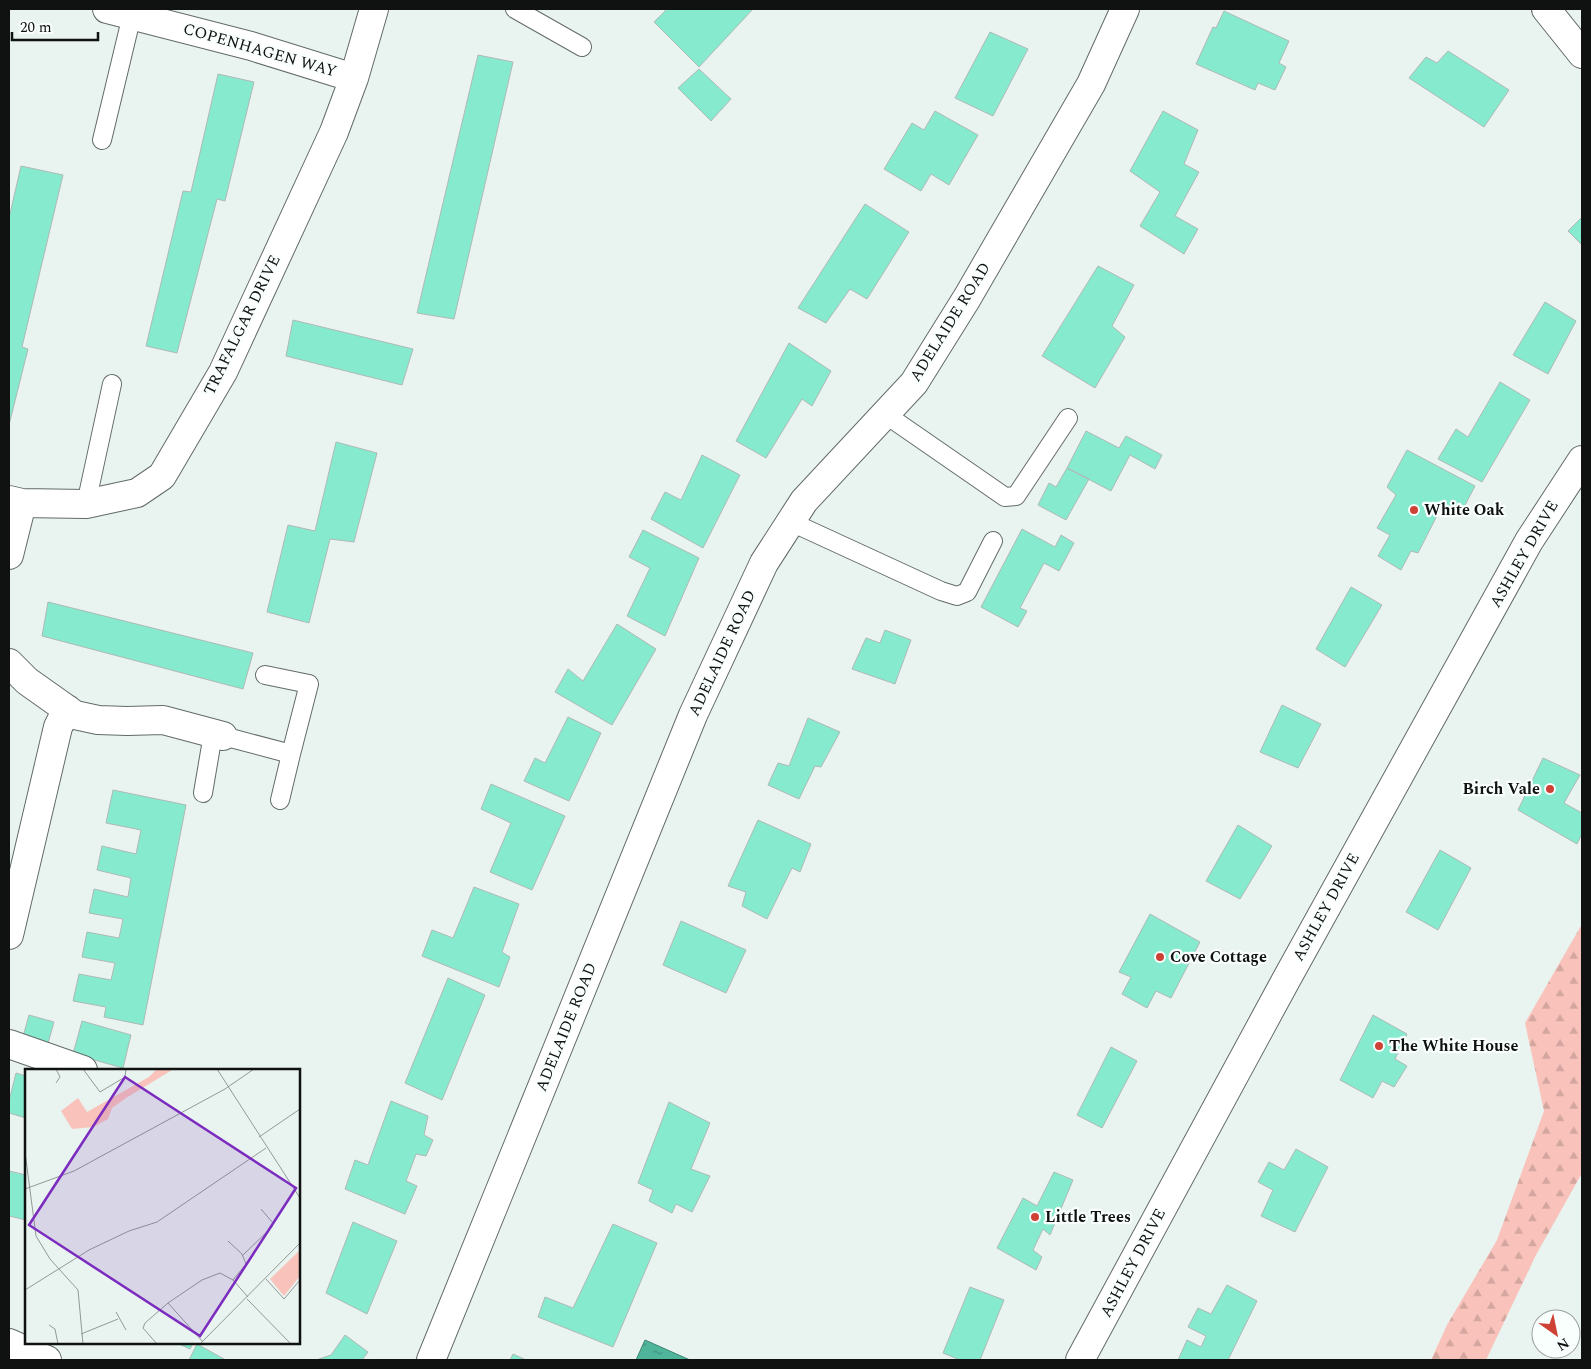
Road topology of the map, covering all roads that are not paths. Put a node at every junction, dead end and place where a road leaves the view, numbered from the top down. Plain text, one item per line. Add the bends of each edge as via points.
1 (374, 9) edge
2 (514, 9) edge
3 (1125, 9) edge
4 (1546, 9) edge
5 (119, 12) edge
6 (582, 47) dead end
7 (1582, 54) edge
8 (354, 78) junction
9 (102, 140) dead end
10 (112, 384) dead end
11 (885, 414) junction
12 (1068, 418) dead end
13 (1582, 460) edge
14 (16, 501) edge
15 (86, 504) junction
16 (791, 522) junction
17 (993, 541) dead end
18 (9, 555) edge
19 (9, 663) edge
20 (265, 676) dead end
21 (67, 709) junction
22 (218, 735) junction
23 (291, 754) junction
24 (202, 794) dead end
25 (280, 800) dead end
26 (9, 935) edge
27 (9, 1044) edge
28 (80, 1069) edge
29 (431, 1360) edge
30 (1080, 1360) edge

1 - 8 street, TRAFALGAR DRIVE
2 - 6 lane
3 - 11 street, ADELAIDE ROAD via 1091,84 967,298 914,383
4 - 7 street
5 - 8 street, COPENHAGEN WAY via 251,46
5 - 9 lane
8 - 15 street, TRAFALGAR DRIVE via 334,132 223,372 162,476 136,493
10 - 15 lane
11 - 12 lane via 1005,497 1016,496
11 - 16 street, ADELAIDE ROAD via 804,502
13 - 30 street, ASHLEY DRIVE via 1529,542 1281,988
14 - 15 street, TRAFALGAR DRIVE
14 - 18 street
16 - 17 lane via 957,596 967,592
16 - 29 street, ADELAIDE ROAD via 764,563 693,715
19 - 21 street via 27,681
20 - 23 lane via 309,684
21 - 22 street via 75,716 98,720 163,720
21 - 26 street via 58,727
22 - 23 lane
22 - 24 lane
23 - 25 lane
27 - 28 street

